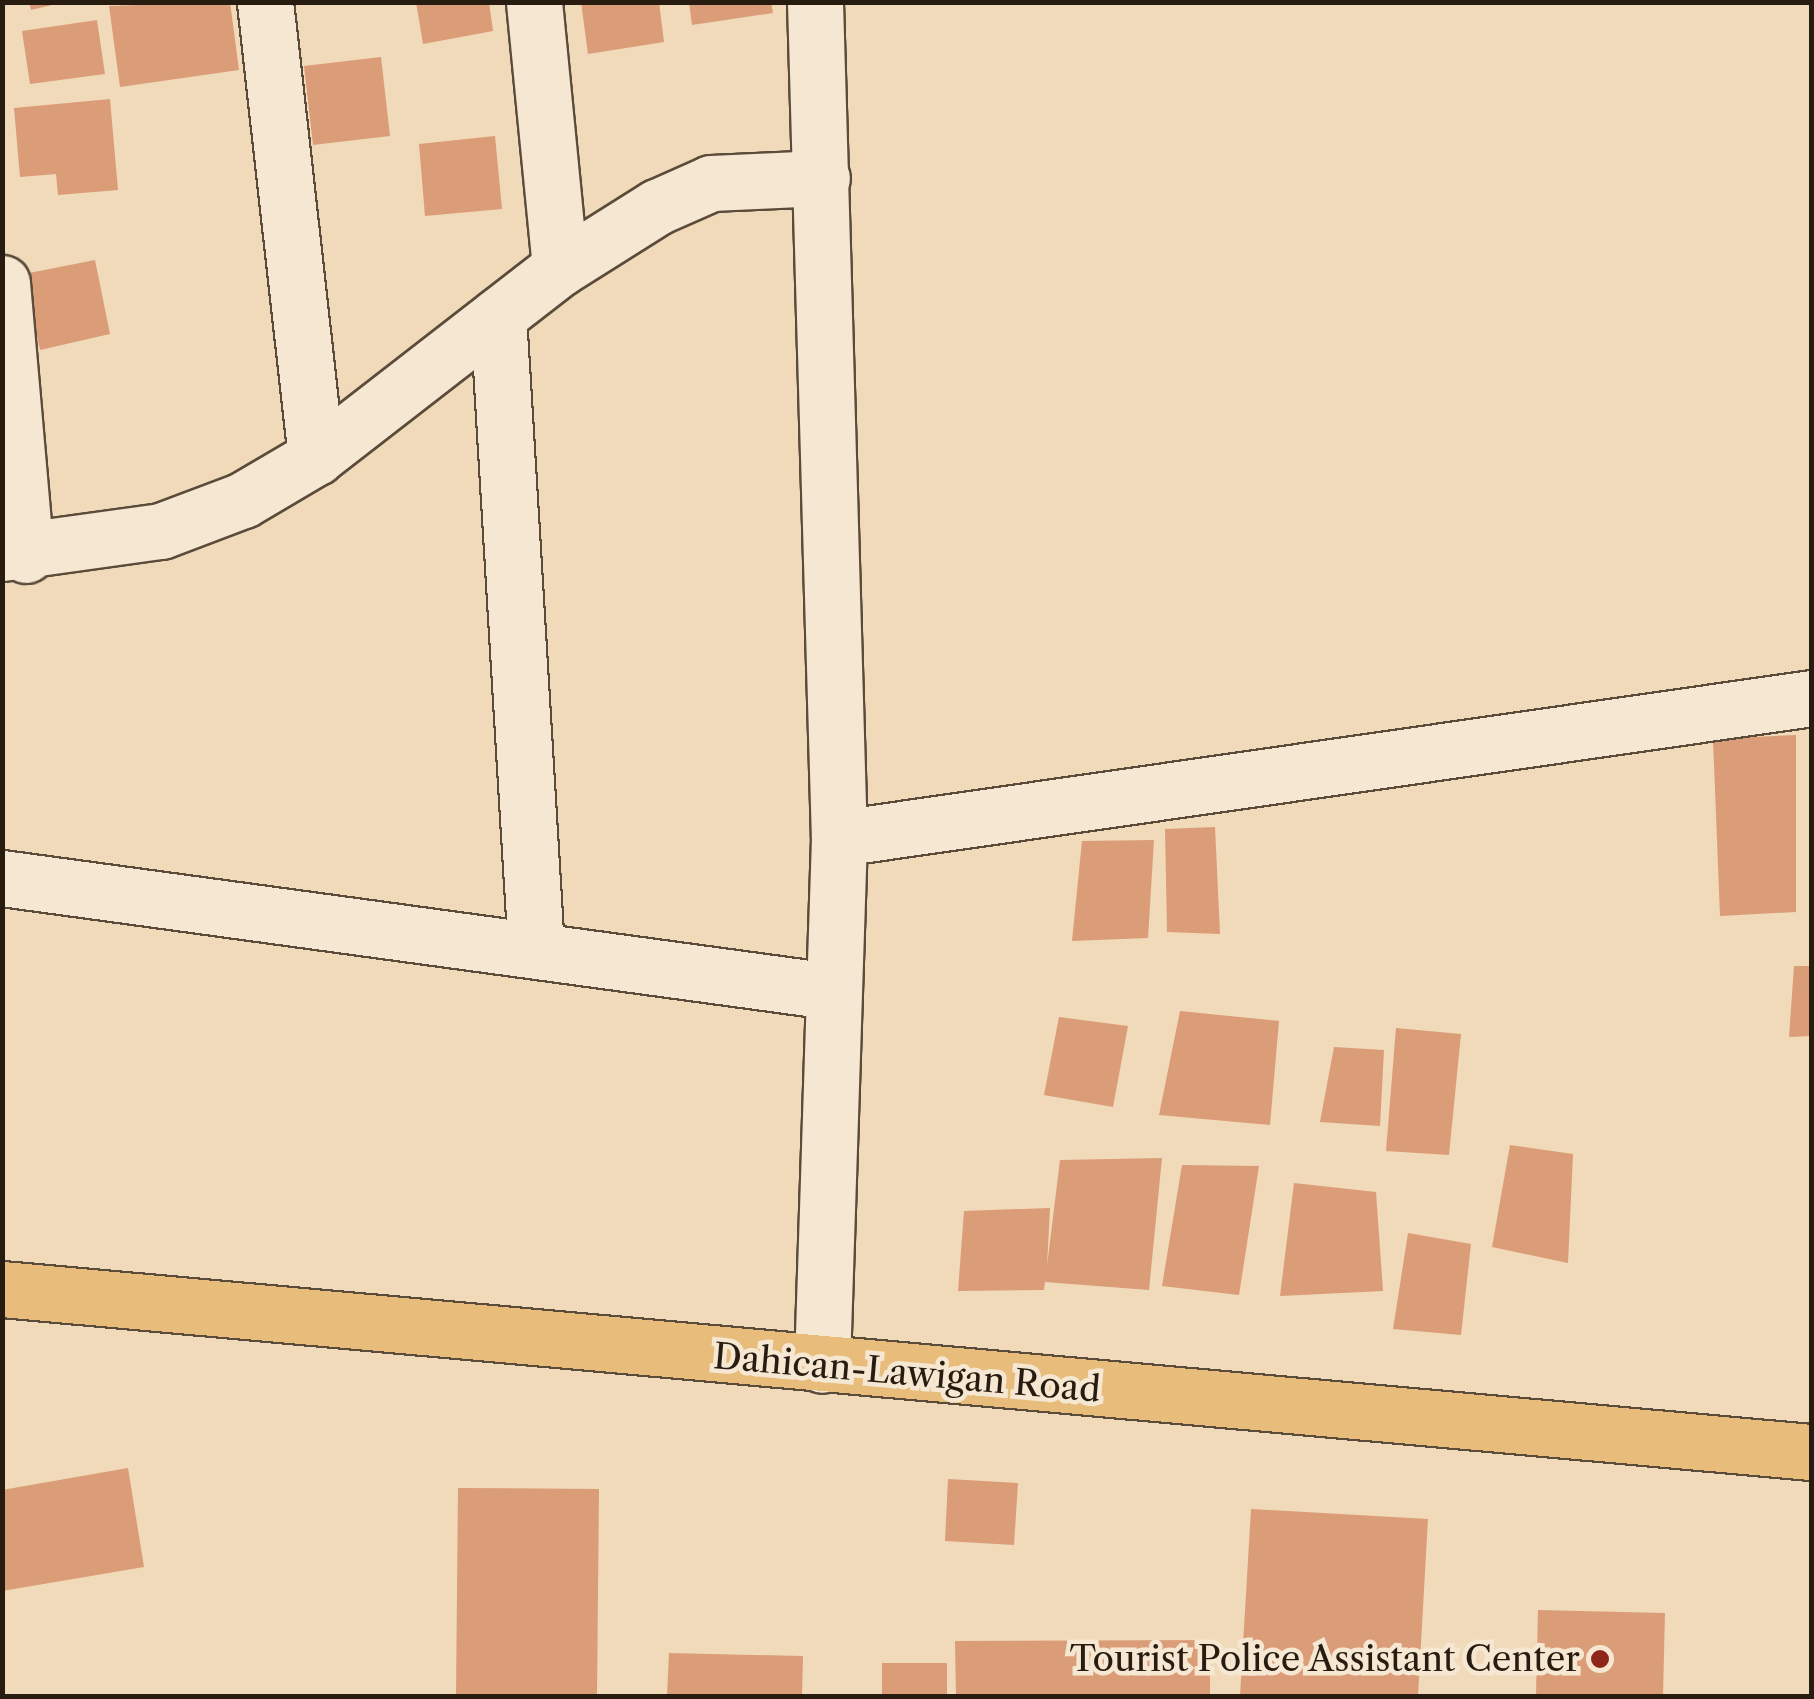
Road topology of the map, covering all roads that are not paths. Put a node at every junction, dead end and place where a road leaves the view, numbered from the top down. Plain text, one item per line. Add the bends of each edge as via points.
1 (266, 2) edge
2 (534, 2) edge
3 (815, 2) edge
4 (822, 178) junction
5 (560, 268) junction
6 (2, 283) edge
7 (498, 316) junction
8 (316, 457) junction
9 (14, 554) edge
10 (1812, 698) edge
11 (839, 838) junction
12 (2, 878) edge
13 (536, 950) junction
14 (830, 991) junction
15 (2, 1289) edge
16 (822, 1366) junction
17 (1812, 1452) edge

1 - 8 street
2 - 5 street
3 - 4 street
4 - 5 street via 711,183
4 - 11 street
5 - 7 street
6 - 9 street
7 - 8 street
7 - 13 street
8 - 9 street via 243,500 162,531
10 - 11 street
11 - 14 street
12 - 13 street
13 - 14 street
14 - 16 street
15 - 16 main road, Dahican-Lawigan Road
16 - 17 main road, Dahican-Lawigan Road

